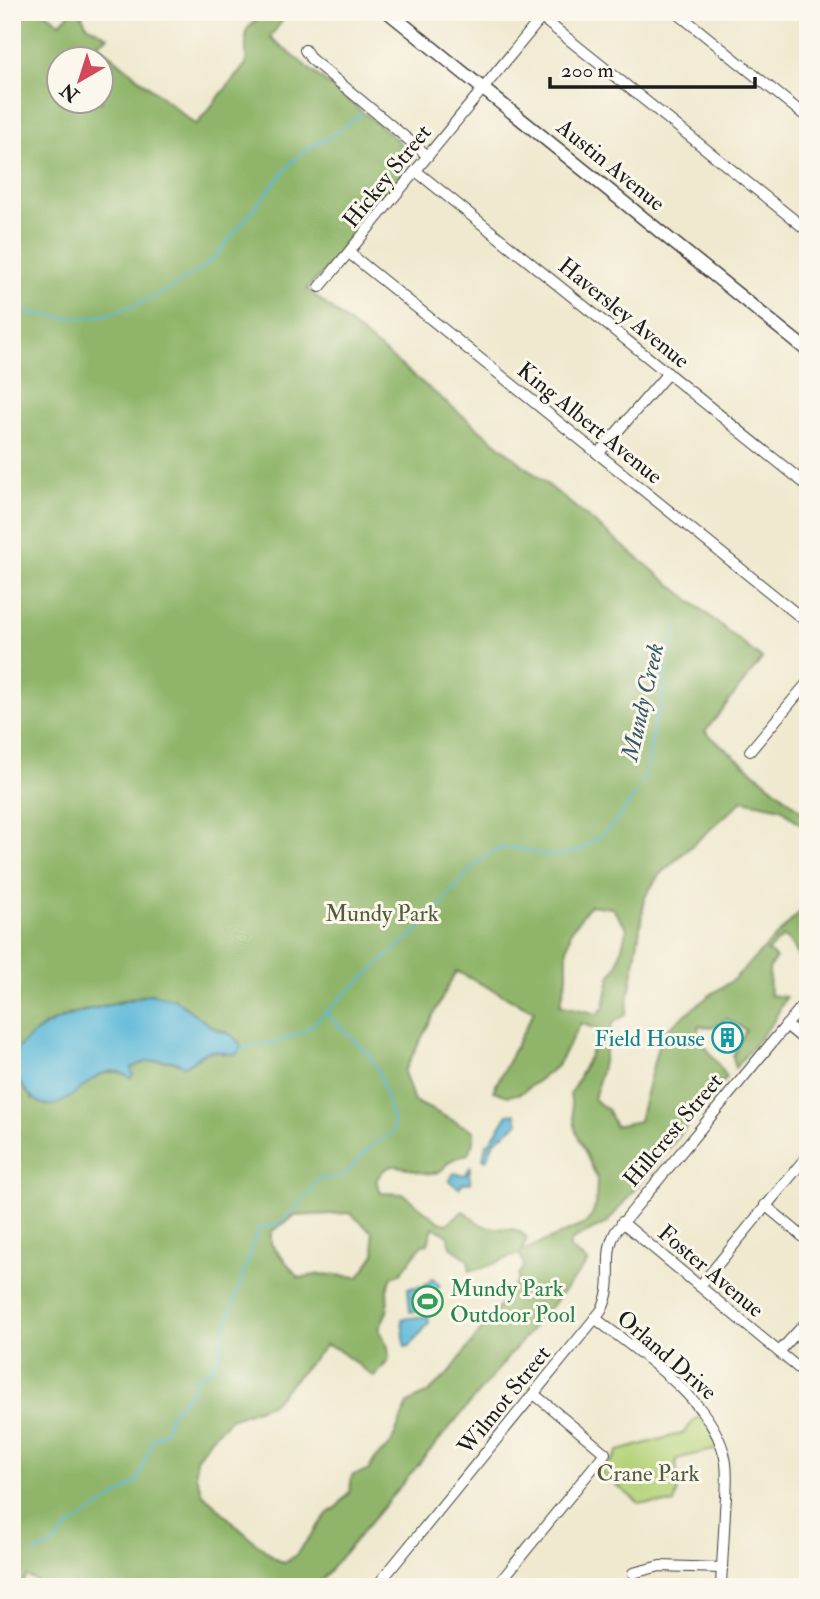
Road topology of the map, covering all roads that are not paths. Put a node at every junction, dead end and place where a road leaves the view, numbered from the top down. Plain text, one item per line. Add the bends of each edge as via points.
1 (388, 12) edge
2 (676, 12) edge
3 (544, 15) edge
4 (305, 50) dead end
5 (483, 89) junction
6 (808, 118) edge
7 (428, 156) junction
8 (416, 171) junction
9 (808, 231) edge
10 (349, 253) junction
11 (320, 287) dead end
12 (808, 351) edge
13 (668, 373) junction
14 (598, 454) junction
15 (808, 486) edge
16 (808, 622) edge
17 (808, 682) edge
18 (750, 751) dead end
19 (808, 999) edge
20 (786, 1025) junction
21 (808, 1043) edge
22 (808, 1155) edge
23 (765, 1205) junction
24 (622, 1222) junction
25 (808, 1241) edge
26 (700, 1286) junction
27 (596, 1318) junction
28 (808, 1320) edge
29 (779, 1352) junction
30 (808, 1376) edge
31 (534, 1394) junction
32 (722, 1568) junction
33 (633, 1573) dead end
34 (496, 1586) edge
35 (376, 1587) edge
36 (721, 1587) edge

1 - 5 main road, Austin Avenue
2 - 6 street
3 - 5 street, Hickey Street
3 - 9 street
4 - 7 street
5 - 7 street, Hickey Street
5 - 12 main road, Austin Avenue
7 - 8 street, Hickey Street
8 - 10 street, Hickey Street
8 - 13 street, Haversley Avenue
10 - 11 street, Hickey Street
10 - 14 street, King Albert Avenue
13 - 14 street
13 - 15 street, Haversley Avenue
14 - 16 street, King Albert Avenue
17 - 18 street
19 - 20 street, Hillcrest Street
20 - 21 street
20 - 24 street, Hillcrest Street
22 - 23 street
23 - 25 street
23 - 26 street
24 - 26 street, Foster Avenue
24 - 27 street, Wilmot Street via 610,1248 609,1293
26 - 29 street, Foster Avenue
27 - 31 street, Wilmot Street
27 - 32 street, Orland Drive via 685,1391 717,1432 726,1469
28 - 29 street
29 - 30 street, Foster Avenue
31 - 34 street via 605,1452
31 - 35 street, Wilmot Street
32 - 33 street via 660,1566
32 - 36 street, Orland Drive

